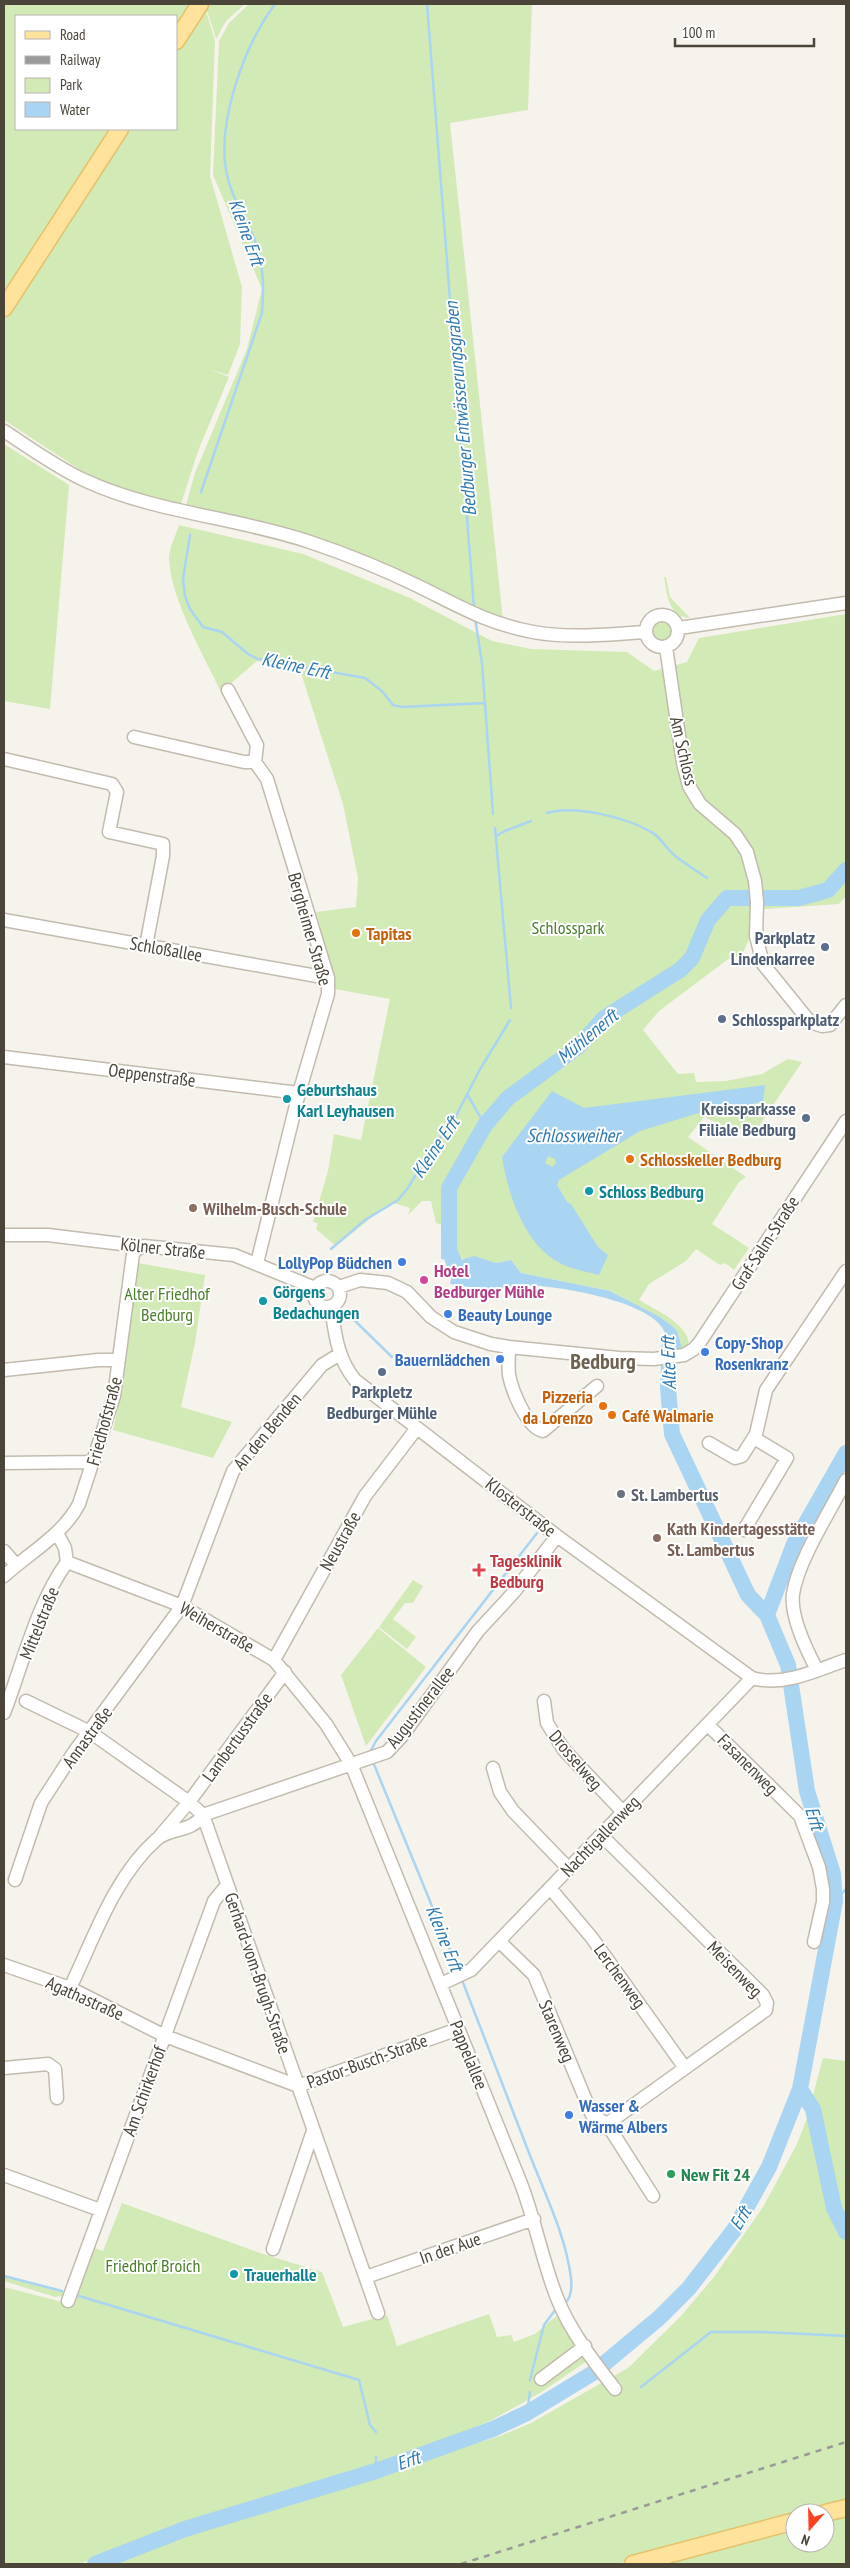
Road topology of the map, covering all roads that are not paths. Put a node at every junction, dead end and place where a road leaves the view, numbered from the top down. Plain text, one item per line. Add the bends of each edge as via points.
1 (200, 4) edge
2 (178, 38) edge
3 (119, 130) edge
4 (4, 308) edge
5 (4, 431) edge
6 (846, 603) edge
7 (679, 628) junction
8 (646, 632) junction
9 (666, 647) junction
10 (228, 690) dead end
11 (134, 737) dead end
12 (4, 759) edge
13 (255, 762) junction
14 (4, 920) edge
15 (146, 946) junction
16 (328, 978) junction
17 (846, 1005) edge
18 (4, 1057) edge
19 (299, 1093) junction
20 (846, 1121) edge
21 (4, 1235) edge
22 (137, 1249) junction
23 (257, 1263) junction
24 (846, 1271) edge
25 (339, 1287) junction
26 (315, 1288) junction
27 (330, 1307) junction
28 (509, 1347) junction
29 (340, 1354) junction
30 (119, 1360) junction
31 (4, 1370) edge
32 (597, 1386) dead end
33 (417, 1428) junction
34 (754, 1438) junction
35 (710, 1443) dead end
36 (94, 1462) junction
37 (4, 1463) edge
38 (846, 1480) edge
39 (744, 1530) dead end
40 (57, 1533) junction
41 (554, 1533) junction
42 (4, 1551) edge
43 (67, 1562) junction
44 (16, 1565) junction
45 (4, 1576) edge
46 (182, 1606) junction
47 (274, 1660) junction
48 (846, 1660) edge
49 (812, 1671) junction
50 (285, 1672) junction
51 (752, 1678) junction
52 (26, 1701) dead end
53 (544, 1701) dead end
54 (4, 1713) edge
55 (708, 1725) junction
56 (90, 1732) junction
57 (351, 1764) junction
58 (493, 1768) dead end
59 (189, 1802) junction
60 (622, 1812) junction
61 (203, 1815) junction
62 (601, 1835) junction
63 (158, 1838) junction
64 (569, 1868) junction
65 (15, 1880) dead end
66 (227, 1884) junction
67 (550, 1888) junction
68 (499, 1940) junction
69 (814, 1942) dead end
70 (4, 1965) edge
71 (441, 1984) junction
72 (70, 1988) junction
73 (458, 2029) junction
74 (165, 2036) junction
75 (4, 2068) edge
76 (686, 2068) junction
77 (298, 2086) junction
78 (57, 2098) dead end
79 (607, 2124) junction
80 (313, 2131) junction
81 (4, 2175) edge
82 (653, 2196) dead end
83 (100, 2210) junction
84 (534, 2219) junction
85 (272, 2248) dead end
86 (366, 2277) junction
87 (68, 2301) dead end
88 (378, 2313) dead end
89 (585, 2346) junction
90 (541, 2379) dead end
91 (615, 2389) dead end
92 (785, 2524) edge
93 (633, 2564) edge

1 - 2 main road
3 - 4 main road
5 - 8 street via 84,480 130,497 308,542 364,562 469,613 497,623 534,632 577,635
6 - 7 street
7 - 8 street via 673,618 663,614 650,619
7 - 9 street via 676,640
8 - 9 street via 655,646
9 - 17 street, Am Schloss via 682,763 689,786 700,804 736,834 749,857 757,902 758,952 763,964 810,1022 830,1025
10 - 13 street, Bergheimer Straße via 257,745
11 - 13 street
12 - 15 street via 112,784 116,792 109,832 162,844 163,856
13 - 16 street, Bergheimer Straße via 267,779
14 - 15 street, Schloßallee
15 - 16 street, Schloßallee
16 - 19 street, Bergheimer Straße via 328,994
18 - 19 street, Oeppenstraße
19 - 23 street, Bergheimer Straße
20 - 28 street, Graf-Salm-Straße via 700,1342 688,1353 654,1359 619,1358
21 - 22 street, Kölner Straße via 48,1235 130,1245
22 - 23 street, Kölner Straße via 144,1246 234,1256
22 - 30 street, Friedhofstraße via 133,1254
23 - 26 street, Kölner Straße
24 - 34 street via 766,1390
25 - 26 street via 329,1280
25 - 27 street via 340,1299
25 - 28 street via 360,1280 388,1283 407,1292 431,1317 454,1332
26 - 27 street via 316,1300 322,1306
27 - 29 street, Klosterstraße
28 - 32 street via 509,1374 513,1389 526,1416 539,1430 543,1431
29 - 33 street, Klosterstraße via 345,1368 355,1380
29 - 46 street, An den Benden via 322,1366 233,1471
30 - 31 street
30 - 36 street, Friedhofstraße via 114,1396
33 - 41 street, Klosterstraße
33 - 47 street, Neustraße via 365,1496
34 - 35 street via 742,1456 734,1458
34 - 39 street via 787,1458
36 - 37 street
36 - 40 street, Friedhofstraße via 80,1504
38 - 49 street via 800,1570 793,1595
40 - 43 street via 65,1548
40 - 44 street, Friedhofstraße
41 - 51 street, Klosterstraße
41 - 57 street, Augustinerallee via 514,1592 478,1631 402,1736 387,1752
42 - 44 street
43 - 46 street, Weiherstraße
43 - 54 street, Mittelstraße via 58,1574 38,1621
44 - 45 street, Friedhofstraße
46 - 47 street, Weiherstraße
46 - 56 street, Annastraße
47 - 50 street, Weiherstraße
48 - 49 street
49 - 51 street via 780,1680
50 - 57 street, Weiherstraße via 326,1724
50 - 59 street, Lambertusstraße
51 - 55 street, Nachtigallenweg
52 - 56 street
53 - 60 street, Drosselweg via 547,1724 564,1750
55 - 60 street, Nachtigallenweg
55 - 69 street, Fasanenweg via 800,1816 819,1866 823,1888
56 - 59 street
56 - 65 street, Annastraße via 41,1803
57 - 61 street, Augustinerallee
57 - 71 street, Pappelallee
58 - 64 street via 500,1792 513,1811
59 - 61 street
59 - 63 street, Augustinerallee
60 - 62 street, Nachtigallenweg
61 - 63 street, Augustinerallee via 197,1824
61 - 66 street, Gerhard-vom-Brugh-Straße
62 - 64 street, Nachtigallenweg
62 - 76 street, Meisenweg via 763,1995 767,2003 766,2010
63 - 72 street, Augustinerallee via 120,1886
64 - 67 street, Nachtigallenweg
66 - 74 street, Am Schirkerhof via 214,1901
66 - 77 street, Gerhard-vom-Brugh-Straße
67 - 68 street, Nachtigallenweg
67 - 76 street, Lerchenweg via 592,1938
68 - 71 street, Nachtigallenweg via 460,1977
68 - 79 street, Starenweg via 534,1975 592,2115
70 - 72 street, Agathastraße
71 - 73 street, Pappelallee
72 - 74 street, Agathastraße
73 - 77 street, Pastor-Busch-Straße
73 - 84 street, Pappelallee
74 - 77 street, Pastor-Busch-Straße
74 - 83 street, Am Schirkerhof
75 - 78 street via 48,2064 55,2069
76 - 79 street, Meisenweg
77 - 80 street, Gerhard-vom-Brugh-Straße
79 - 82 street, Starenweg
80 - 85 street
80 - 86 street, Gerhard-vom-Brugh-Straße
81 - 83 street
83 - 87 street, Am Schirkerhof
84 - 86 street, In der Aue
84 - 89 street, Pappelallee via 561,2305
86 - 88 street, Gerhard-vom-Brugh-Straße
89 - 90 street
89 - 91 street, Pappelallee
92 - 93 main road

